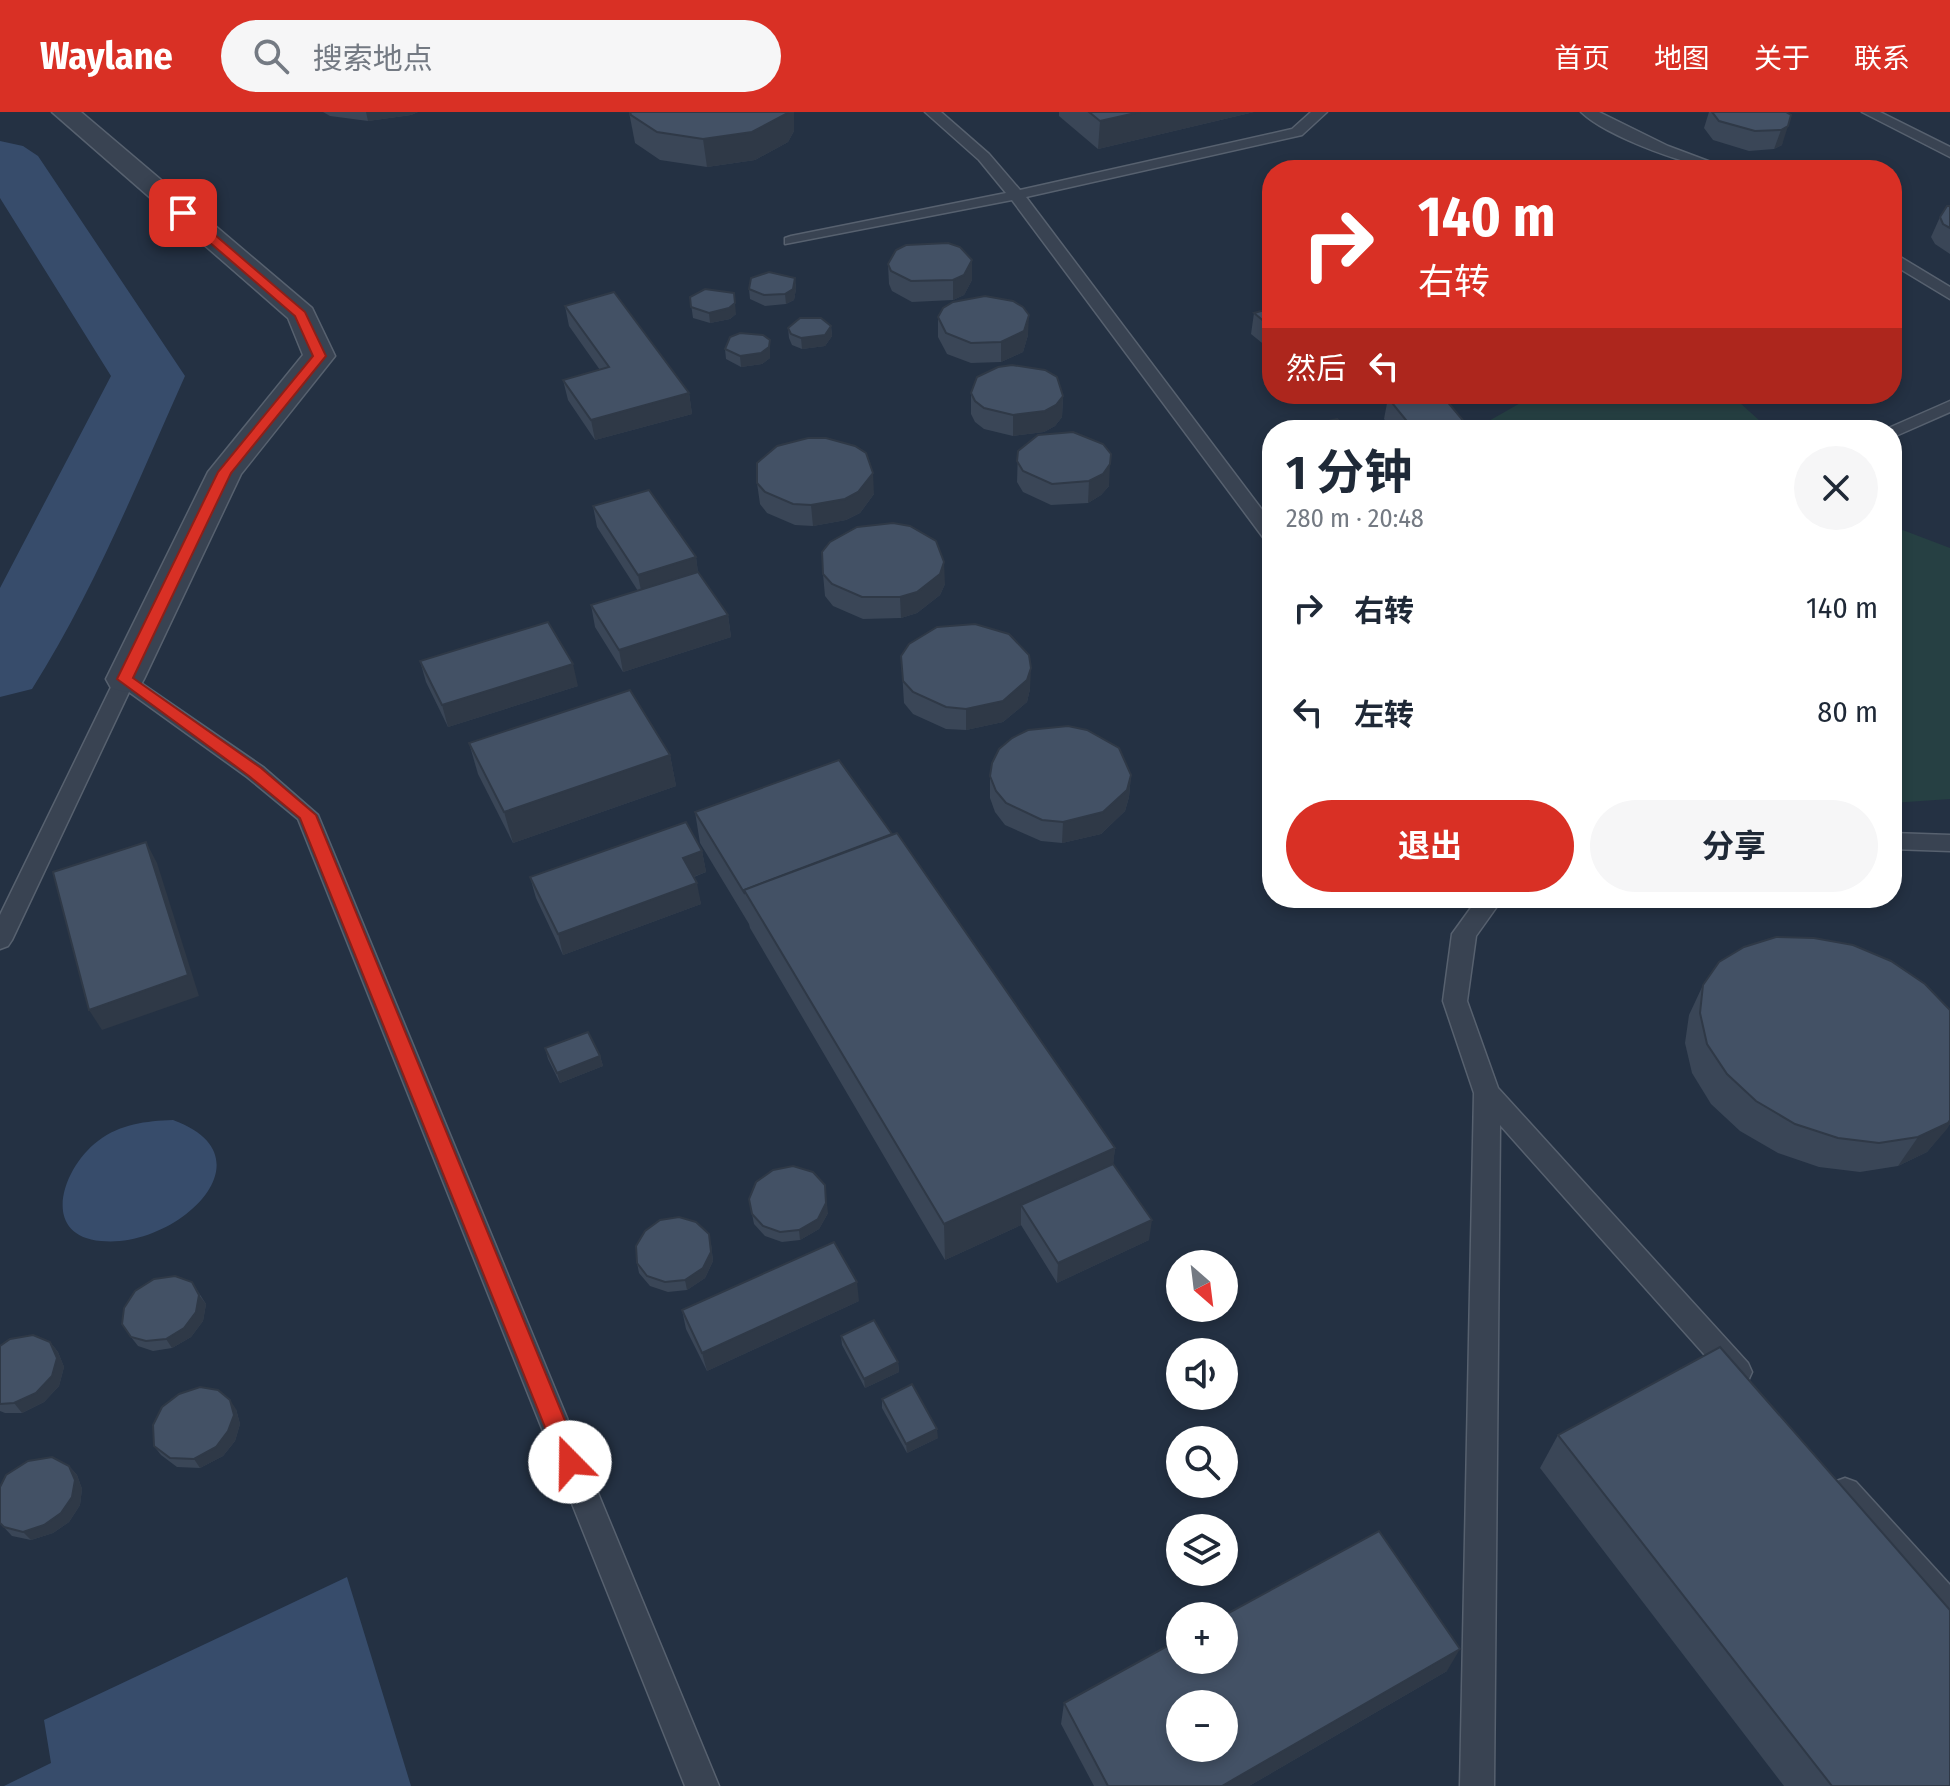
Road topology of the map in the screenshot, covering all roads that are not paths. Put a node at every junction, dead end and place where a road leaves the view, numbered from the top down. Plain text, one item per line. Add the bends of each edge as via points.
1 (65, 112) edge
2 (932, 112) edge
3 (1588, 112) edge
4 (1869, 112) edge
5 (1320, 113) edge
6 (1950, 153) edge
7 (1695, 160) edge
8 (1016, 195) junction
9 (791, 241) dead end
10 (1902, 263) edge
11 (1950, 294) edge
12 (1950, 406) edge
13 (1902, 427) edge
14 (1262, 523) edge
15 (125, 679) junction
16 (1902, 841) edge
17 (1950, 843) edge
18 (1484, 908) edge
19 (0, 940) edge
20 (1487, 1093) junction
21 (1761, 1397) edge
22 (1824, 1468) edge
23 (1950, 1608) edge
24 (702, 1786) edge
25 (1477, 1786) edge

1 - 15 street via 301,314 319,356 225,472
2 - 8 lane via 984,157
3 - 7 lane
4 - 6 lane
5 - 8 lane via 1297,132
8 - 9 lane
8 - 14 lane
10 - 11 lane
12 - 13 lane
15 - 19 lane
15 - 24 lane via 307,815
16 - 17 lane
18 - 20 lane via 1464,934 1455,1001
20 - 21 lane
20 - 25 lane
22 - 23 lane

